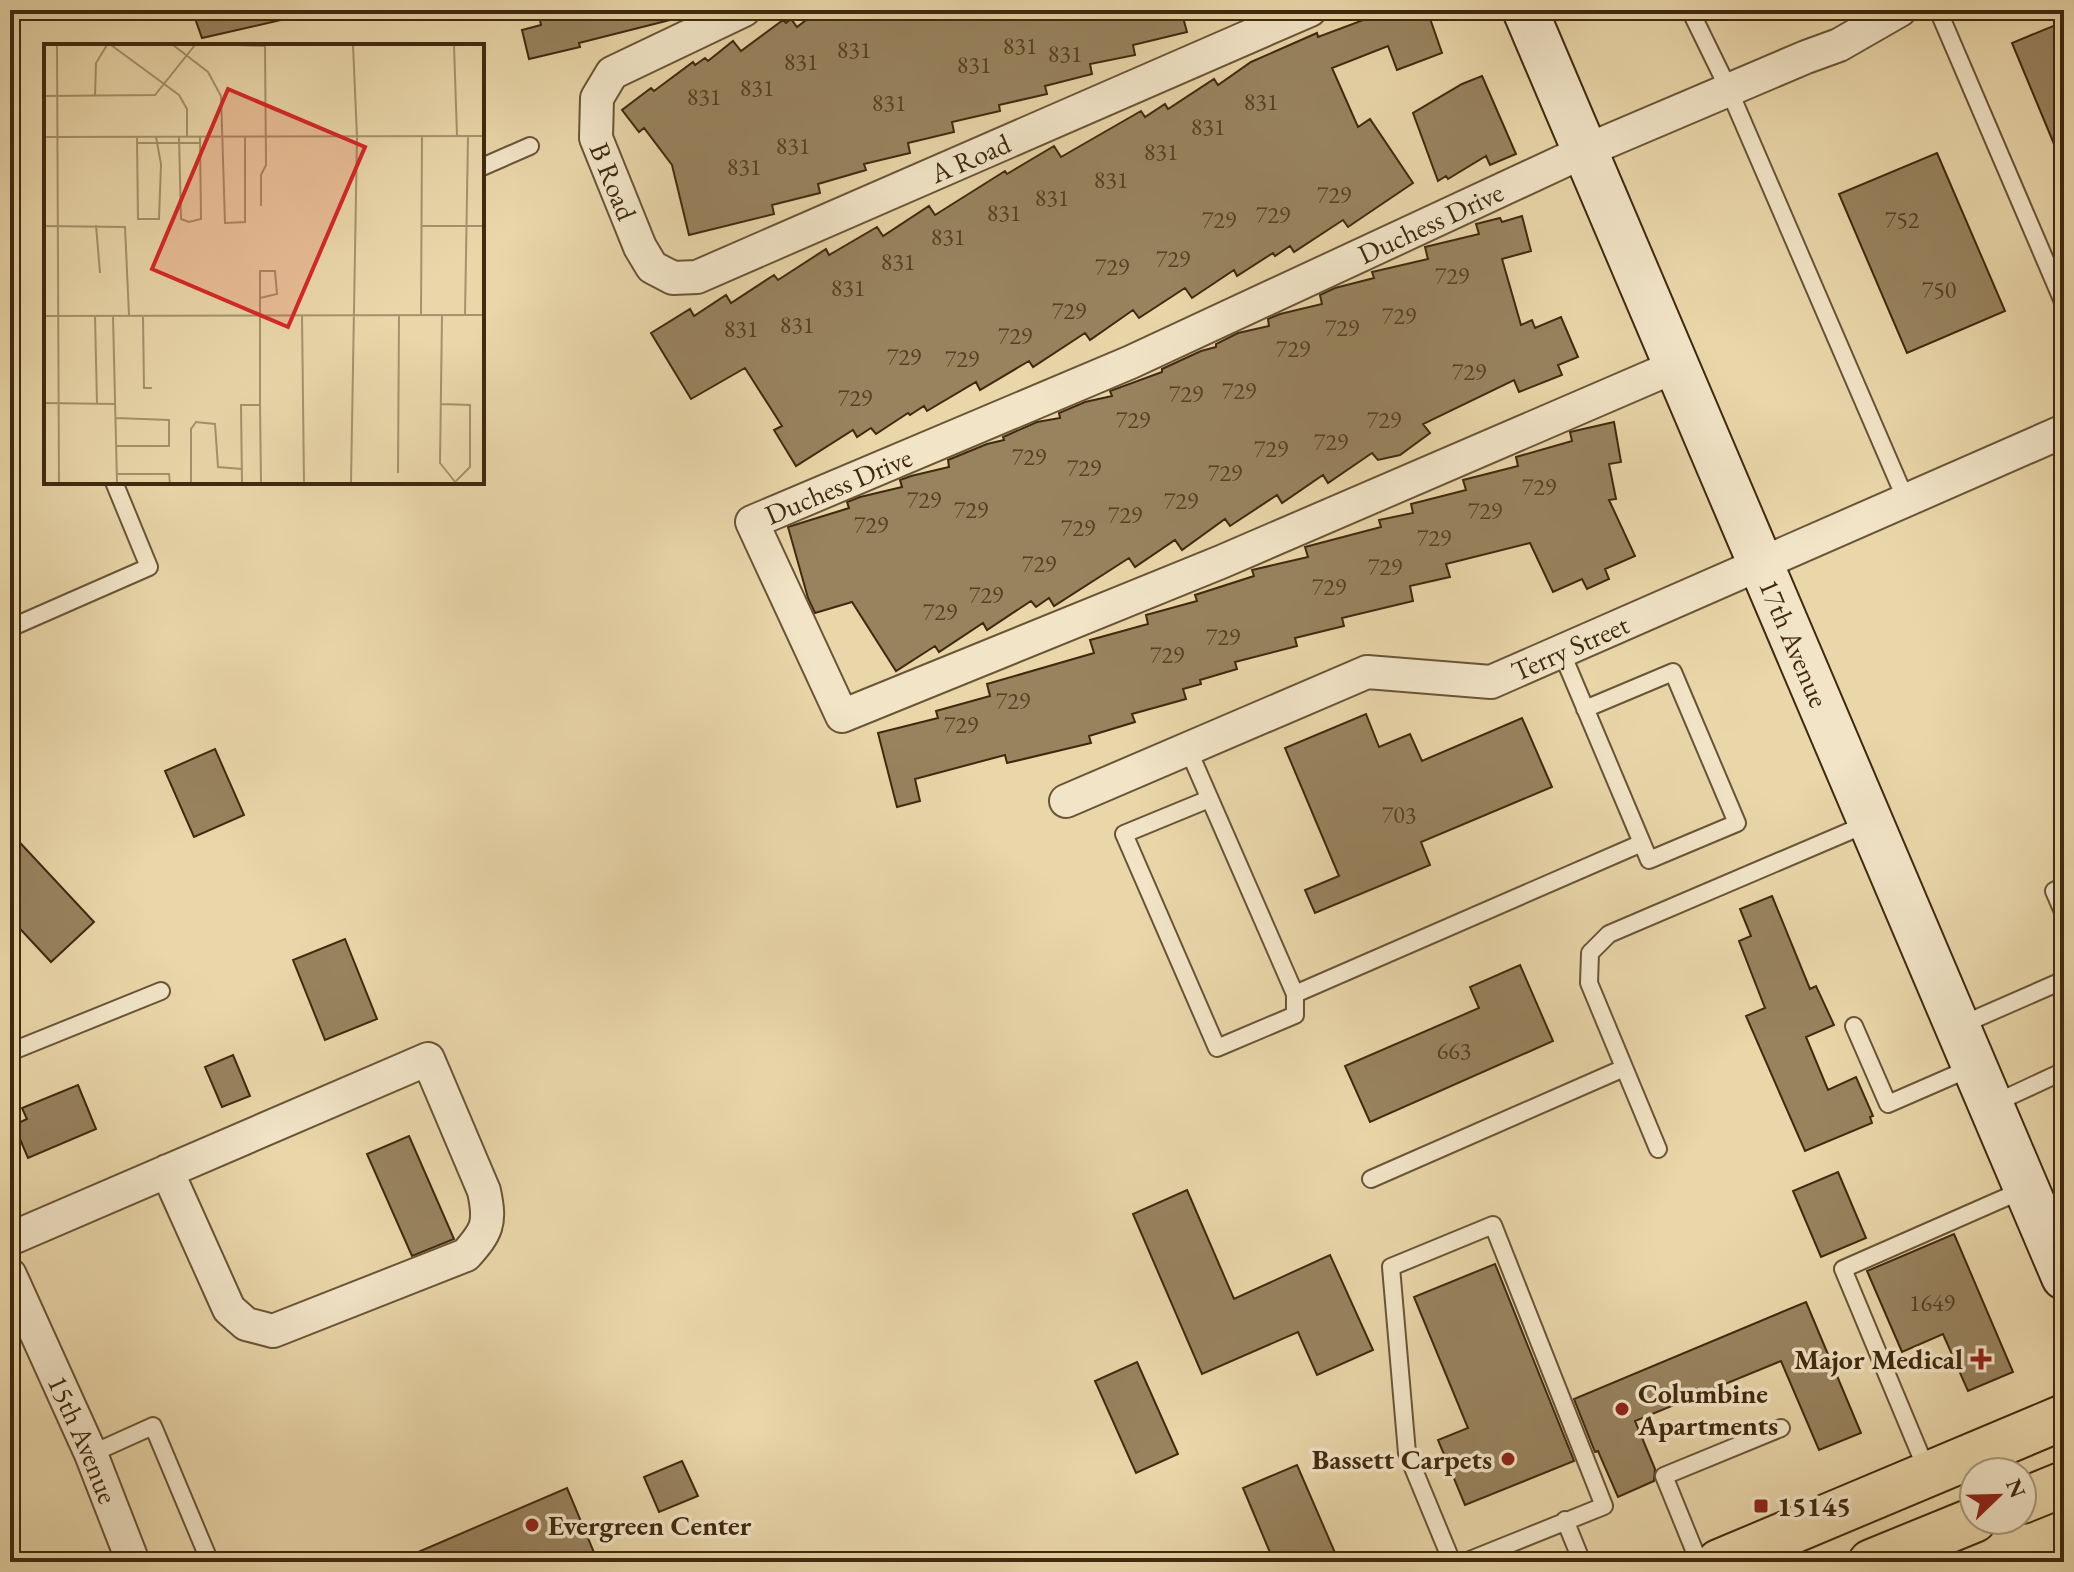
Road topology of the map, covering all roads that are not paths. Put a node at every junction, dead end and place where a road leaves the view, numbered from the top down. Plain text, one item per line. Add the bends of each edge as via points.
1 (744, 10) edge
2 (1310, 10) edge
3 (1525, 10) edge
4 (1690, 10) edge
5 (1900, 10) edge
6 (1938, 10) edge
7 (1729, 90) junction
8 (530, 146) dead end
9 (1585, 151) junction
10 (484, 166) edge
11 (640, 247) joint
12 (2064, 304) edge
13 (1676, 366) junction
14 (2064, 431) edge
15 (115, 484) edge
16 (1906, 500) junction
17 (1760, 564) junction
18 (10, 628) edge
19 (1561, 651) junction
20 (1585, 709) junction
21 (1188, 749) junction
22 (1209, 799) junction
23 (1066, 801) dead end
24 (1871, 822) junction
25 (1642, 843) junction
26 (2064, 886) edge
27 (2064, 914) edge
28 (2064, 980) edge
29 (161, 991) dead end
30 (1295, 994) junction
31 (1854, 1026) dead end
32 (1957, 1026) junction
33 (10, 1052) edge
34 (1624, 1068) junction
35 (2064, 1071) edge
36 (1982, 1086) junction
37 (1658, 1149) dead end
38 (167, 1171) junction
39 (1371, 1179) dead end
40 (2027, 1189) junction
41 (10, 1239) edge
42 (10, 1275) edge
43 (2064, 1277) edge
44 (2064, 1417) edge
45 (1781, 1428) dead end
46 (91, 1454) junction
47 (1928, 1474) junction
48 (2064, 1484) edge
49 (2038, 1495) edge
50 (1565, 1520) junction
51 (1958, 1527) edge
52 (133, 1562) edge
53 (210, 1562) edge
54 (1452, 1562) edge
55 (1465, 1562) edge
56 (1582, 1562) edge
57 (1699, 1562) edge
58 (1719, 1562) edge
59 (1871, 1562) edge

1 - 11 street, B Road via 612,73 597,98 596,138
2 - 11 street, A Road via 697,277 673,278 652,267
3 - 9 main road, 17th Avenue
4 - 7 lane
5 - 7 street, Duchess Drive via 1839,45
6 - 12 lane
7 - 9 street, Duchess Drive
7 - 16 lane
8 - 10 lane
9 - 13 main road, 17th Avenue
9 - 13 street, Duchess Drive via 1131,362 752,522 842,716 1221,562
13 - 17 main road, 17th Avenue
14 - 16 street, Terry Street
15 - 18 lane via 149,567
16 - 17 street, Terry Street
17 - 19 street, Terry Street
17 - 24 main road, 17th Avenue
19 - 20 lane
19 - 21 street, Terry Street via 1491,682 1367,672
20 - 25 lane
20 - 25 lane via 1673,672 1737,823 1649,860
21 - 22 lane
21 - 23 street, Terry Street
22 - 30 lane
22 - 30 lane via 1124,834 1217,1048 1295,1015
24 - 32 main road, 17th Avenue
24 - 34 lane via 1609,934 1590,953 1589,983
25 - 30 lane
26 - 27 lane via 2054,891
28 - 32 lane
29 - 33 lane
31 - 36 lane via 1888,1104
32 - 36 main road, 17th Avenue
34 - 37 lane
34 - 39 lane
35 - 36 lane
36 - 40 main road, 17th Avenue
38 - 38 street via 428,1059 489,1210 484,1233 466,1255 273,1331 246,1324 229,1309
38 - 41 street
40 - 43 main road, 17th Avenue
40 - 47 lane via 1843,1269
42 - 46 street, 15th Avenue
44 - 47 highway
45 - 57 lane via 1664,1476
46 - 52 street, 15th Avenue
46 - 53 lane via 153,1426
47 - 58 highway
48 - 49 highway
50 - 54 lane via 1604,1506 1493,1225 1391,1267 1407,1453
50 - 55 lane
50 - 56 lane
51 - 59 highway

